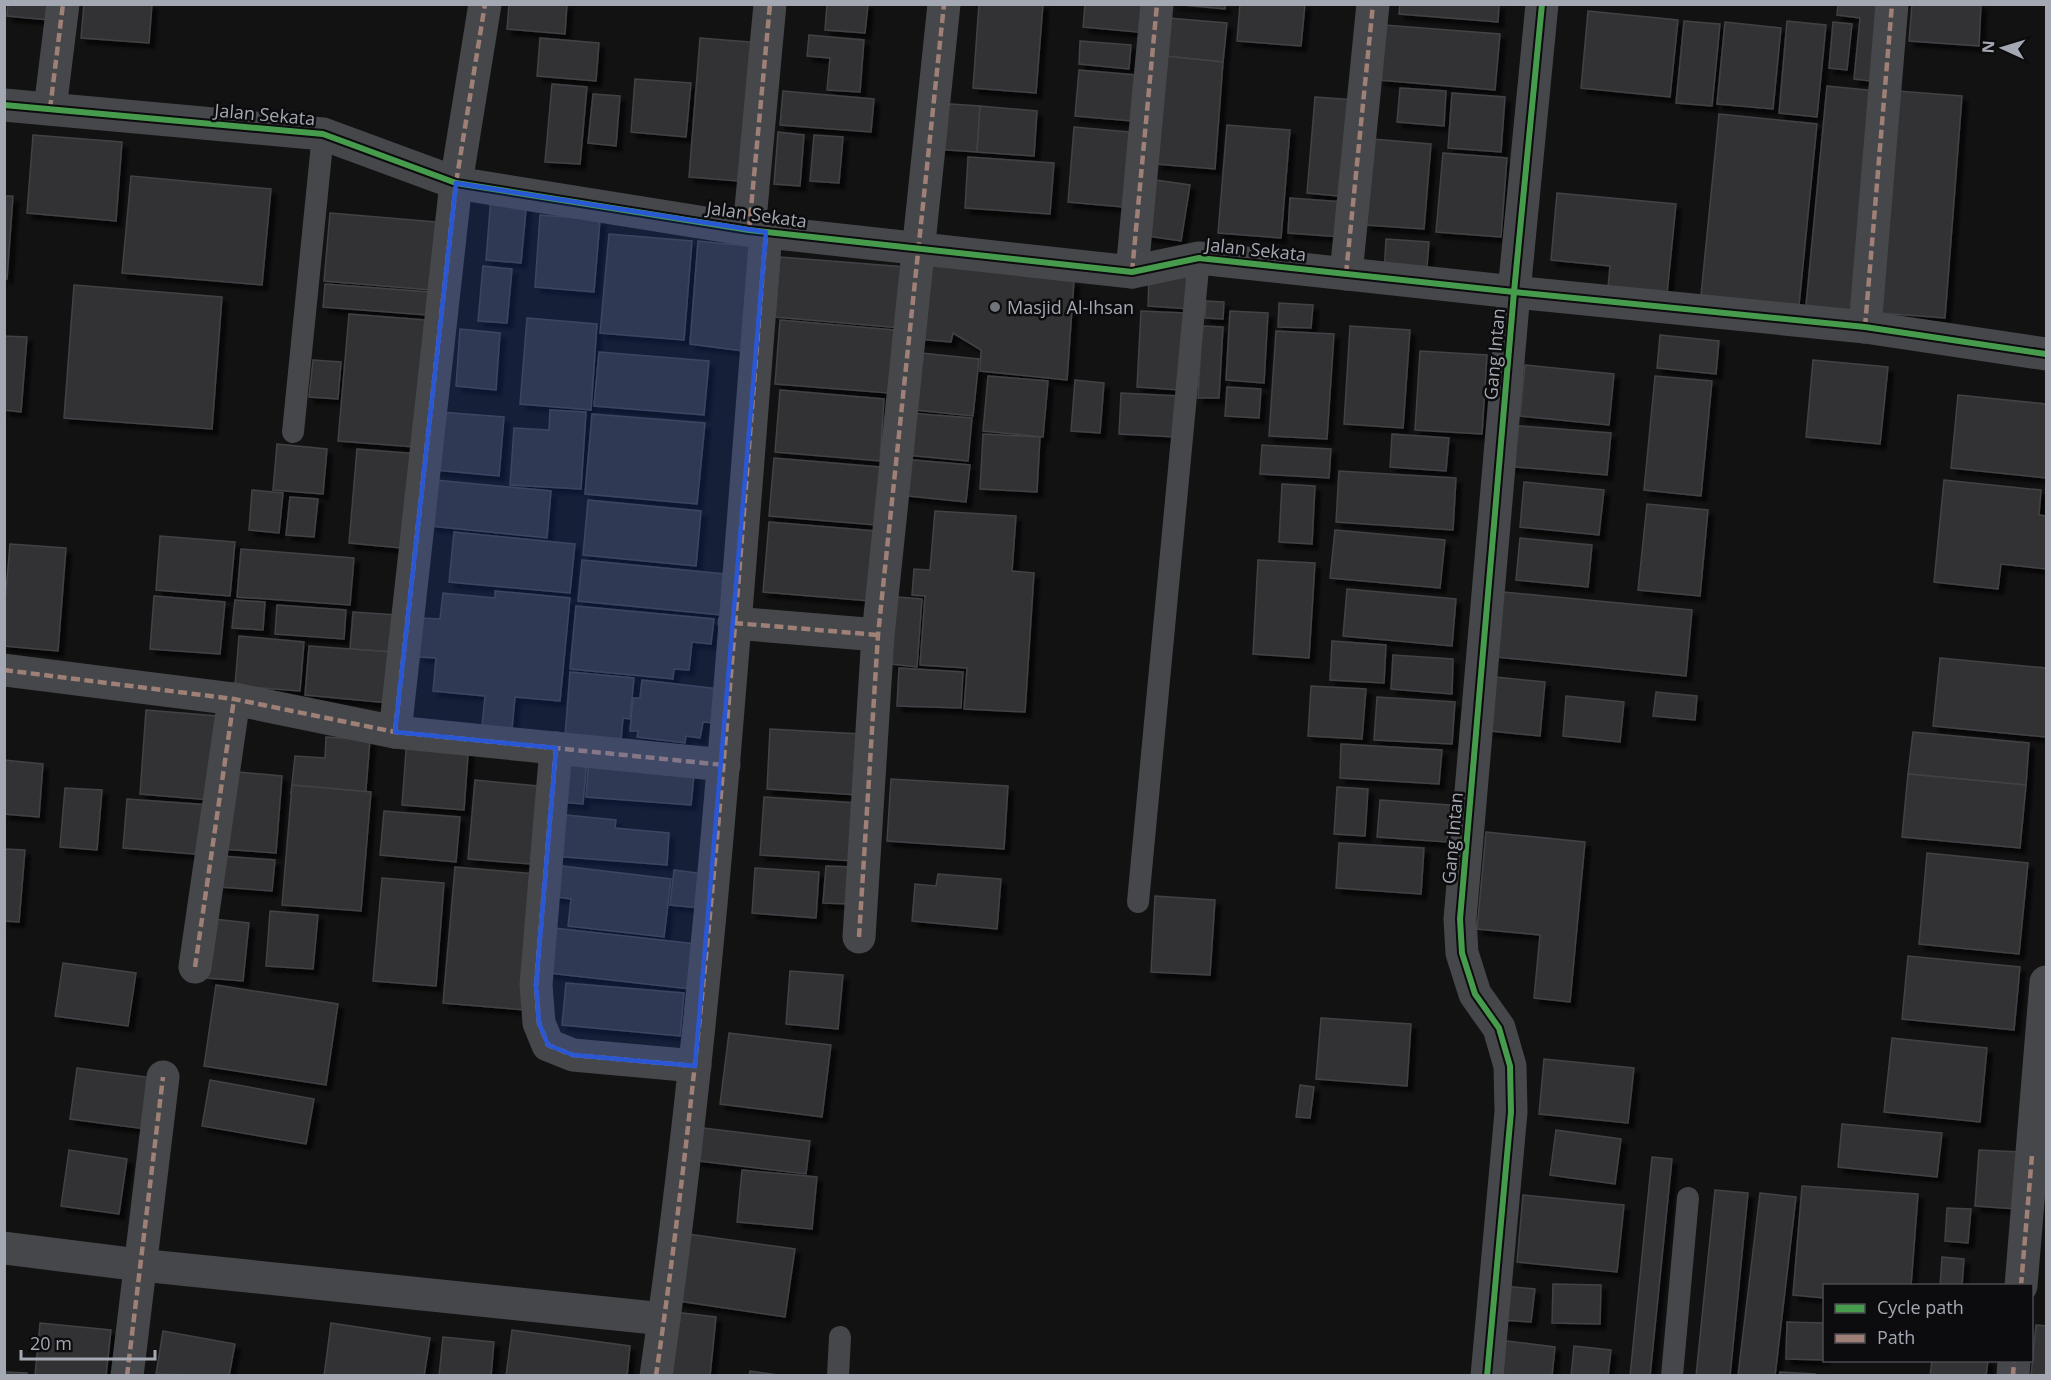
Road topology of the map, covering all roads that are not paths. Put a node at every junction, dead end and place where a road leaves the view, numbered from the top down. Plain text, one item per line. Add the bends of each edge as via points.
1 (63, 4) edge
2 (485, 4) edge
3 (770, 4) edge
4 (944, 4) edge
5 (1157, 4) edge
6 (1373, 4) edge
7 (1542, 4) edge
8 (1892, 4) edge
9 (4, 105) edge
10 (50, 110) junction
11 (323, 134) junction
12 (456, 183) junction
13 (758, 231) junction
14 (918, 248) junction
15 (1199, 258) junction
16 (1132, 272) junction
17 (1346, 274) junction
18 (1514, 292) junction
19 (1865, 327) junction
20 (2046, 354) edge
21 (293, 432) dead end
22 (734, 623) junction
23 (878, 635) junction
24 (4, 670) edge
25 (234, 699) junction
26 (395, 732) junction
27 (556, 748) junction
28 (724, 765) junction
29 (1138, 902) dead end
30 (859, 937) dead end
31 (195, 967) dead end
32 (2046, 982) edge
33 (695, 1066) junction
34 (163, 1077) dead end
35 (1688, 1198) dead end
36 (4, 1248) edge
37 (140, 1265) junction
38 (2020, 1284) edge
39 (664, 1319) junction
40 (840, 1337) dead end
41 (127, 1376) edge
42 (656, 1376) edge
43 (838, 1376) edge
44 (1487, 1376) edge
45 (1672, 1376) edge

1 - 10 street
2 - 12 street
3 - 13 street
4 - 14 street
5 - 16 street
6 - 17 street
7 - 18 street, Gang Intan
8 - 19 street
9 - 10 street, Jalan Sekata
10 - 11 street, Jalan Sekata
11 - 12 street, Jalan Sekata
11 - 21 lane
12 - 13 street, Jalan Sekata
12 - 26 street
13 - 14 street, Jalan Sekata
13 - 22 street
14 - 16 street, Jalan Sekata
14 - 23 street
15 - 16 street, Jalan Sekata
15 - 17 street, Jalan Sekata
15 - 29 lane
17 - 18 street, Jalan Sekata
18 - 19 street, Jalan Sekata
18 - 44 street, Gang Intan via 1460,919 1462,953 1475,994 1499,1028 1510,1066 1511,1112
19 - 20 street, Jalan Sekata
22 - 23 street
22 - 28 street
23 - 30 street
24 - 25 street
25 - 26 street
25 - 31 street
26 - 27 street
27 - 28 street
27 - 33 street via 536,984 540,1023 548,1045 573,1055
28 - 33 street
32 - 38 street
33 - 39 street
34 - 37 street
35 - 45 lane
36 - 37 street
37 - 39 street
37 - 41 street
39 - 42 street
40 - 43 lane

